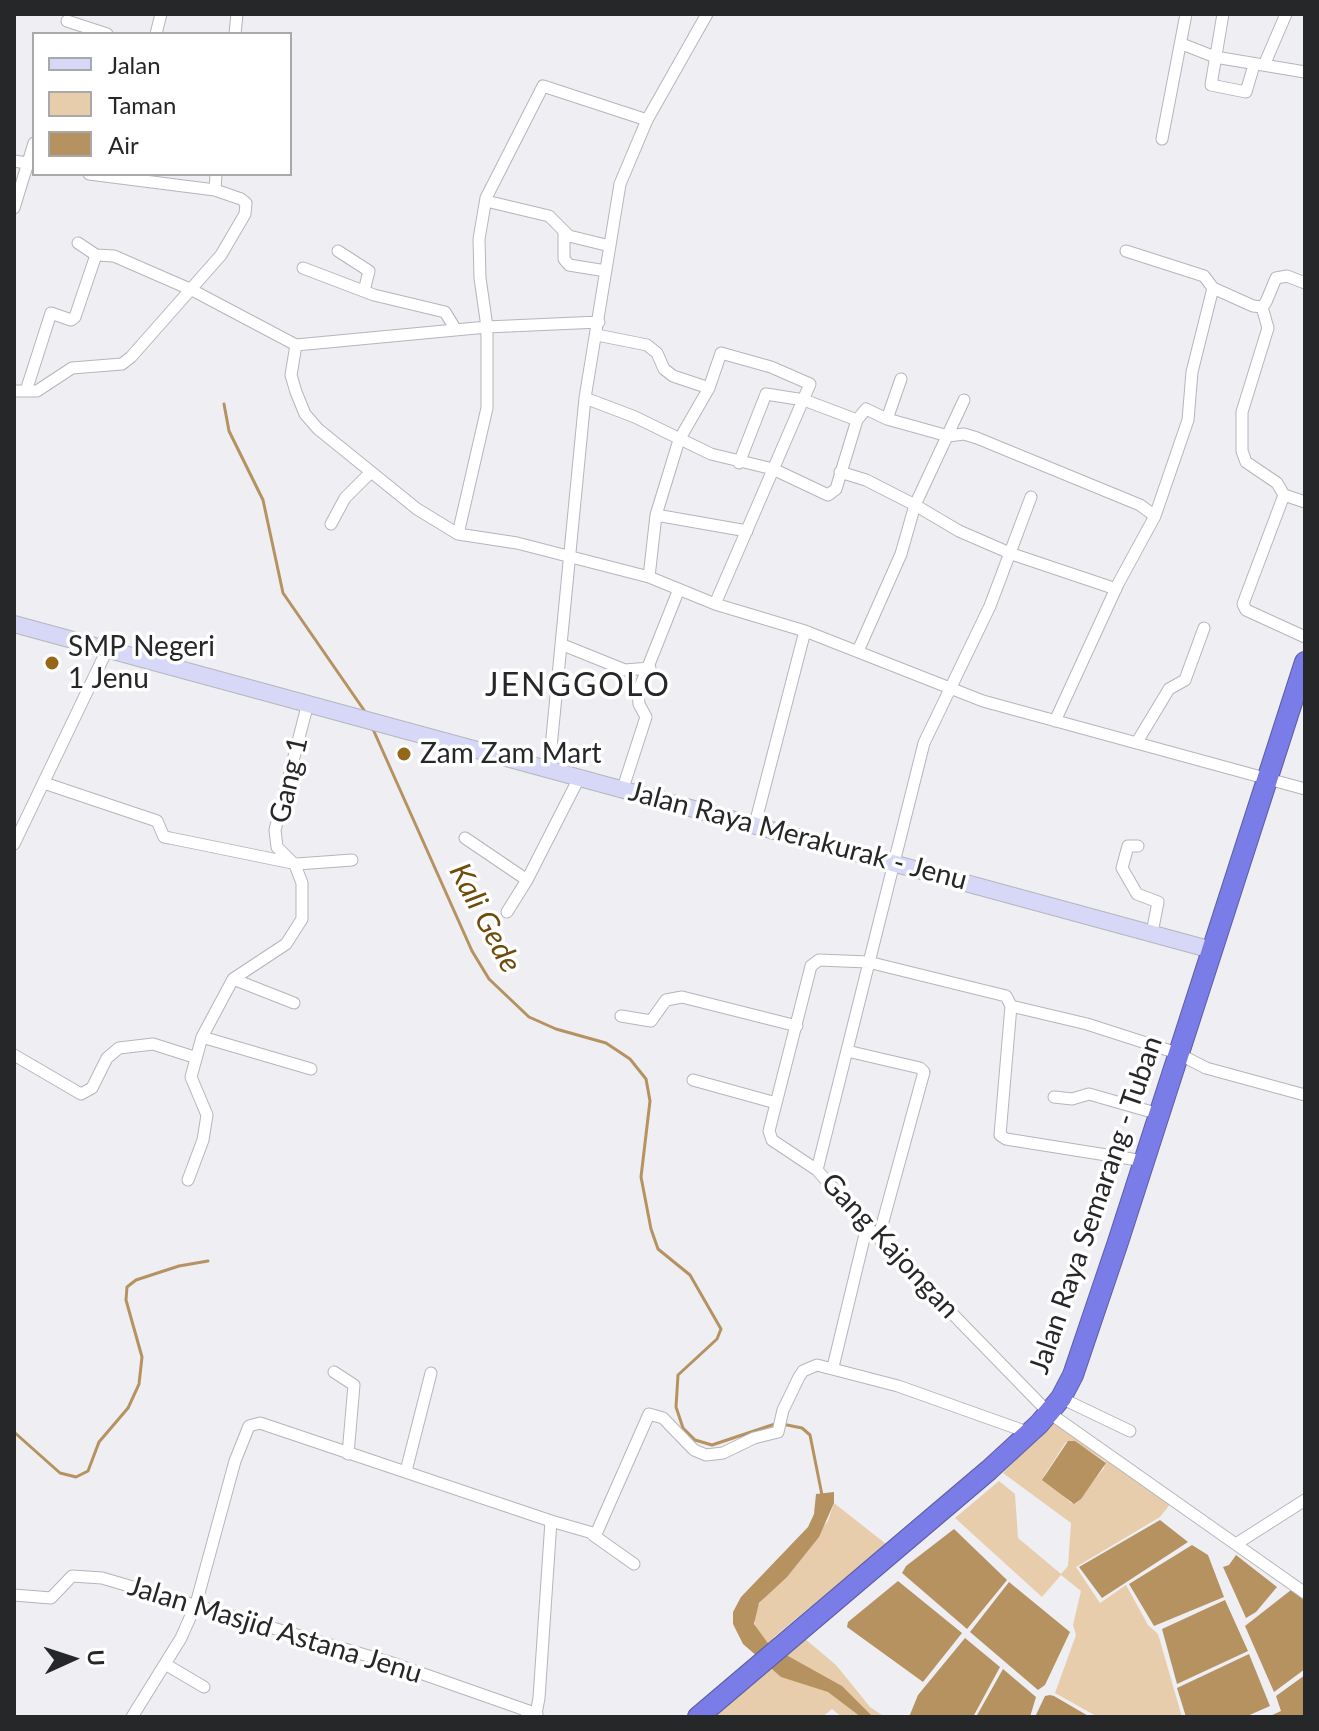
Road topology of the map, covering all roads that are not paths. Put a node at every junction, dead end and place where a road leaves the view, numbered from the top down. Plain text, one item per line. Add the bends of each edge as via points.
1 (707, 14) edge
2 (1186, 14) edge
3 (1223, 14) edge
4 (1286, 14) edge
5 (67, 18) edge
6 (102, 32) edge
7 (1182, 44) junction
8 (1215, 57) junction
9 (1260, 64) junction
10 (1305, 72) edge
11 (647, 120) junction
12 (1162, 139) dead end
13 (14, 161) edge
14 (31, 163) edge
15 (105, 176) edge
16 (216, 176) edge
17 (215, 190) junction
18 (486, 201) junction
19 (14, 208) edge
20 (564, 233) junction
21 (78, 243) dead end
22 (610, 246) junction
23 (338, 251) dead end
24 (1126, 251) dead end
25 (96, 255) junction
26 (303, 268) dead end
27 (606, 271) junction
28 (1305, 283) edge
29 (1213, 288) junction
30 (192, 290) junction
31 (364, 291) junction
32 (1262, 307) junction
33 (487, 327) junction
34 (598, 328) junction
35 (456, 330) junction
36 (296, 345) junction
37 (901, 379) dead end
38 (709, 388) junction
39 (20, 391) edge
40 (585, 398) junction
41 (804, 400) junction
42 (964, 400) dead end
43 (887, 419) junction
44 (857, 420) junction
45 (948, 436) junction
46 (679, 440) junction
47 (739, 463) junction
48 (773, 469) junction
49 (371, 472) junction
50 (840, 472) junction
51 (1284, 495) junction
52 (1031, 497) dead end
53 (1305, 502) edge
54 (915, 505) junction
55 (656, 515) junction
56 (1155, 516) junction
57 (331, 524) dead end
58 (747, 531) junction
59 (458, 534) junction
60 (1012, 554) junction
61 (569, 558) junction
62 (649, 577) junction
63 (679, 589) junction
64 (1116, 589) junction
65 (715, 604) junction
66 (14, 624) edge
67 (1204, 628) dead end
68 (805, 631) junction
69 (1305, 637) edge
70 (563, 645) junction
71 (107, 650) junction
72 (858, 651) junction
73 (1305, 665) edge
74 (650, 668) junction
75 (950, 689) junction
76 (308, 703) junction
77 (1055, 721) junction
78 (1137, 742) junction
79 (549, 768) junction
80 (580, 776) junction
81 (1267, 780) junction
82 (44, 783) junction
83 (623, 788) junction
84 (1305, 789) edge
85 (755, 824) junction
86 (465, 838) dead end
87 (14, 844) edge
88 (1138, 846) dead end
89 (288, 860) junction
90 (352, 860) dead end
91 (892, 862) junction
92 (527, 880) junction
93 (507, 912) dead end
94 (1152, 933) junction
95 (1212, 950) junction
96 (868, 962) junction
97 (233, 979) junction
98 (294, 1003) dead end
99 (1011, 1006) junction
100 (621, 1016) dead end
101 (797, 1026) junction
102 (202, 1037) junction
103 (847, 1051) junction
104 (1177, 1053) junction
105 (14, 1055) edge
106 (194, 1057) junction
107 (311, 1069) dead end
108 (693, 1080) dead end
109 (1305, 1095) edge
110 (1054, 1097) dead end
111 (776, 1103) junction
112 (1159, 1114) junction
113 (1144, 1161) junction
114 (817, 1170) junction
115 (188, 1180) dead end
116 (867, 1226) junction
117 (879, 1236) junction
118 (833, 1367) junction
119 (334, 1372) dead end
120 (431, 1373) dead end
121 (1054, 1405) junction
122 (1130, 1431) dead end
123 (1030, 1433) junction
124 (348, 1454) junction
125 (406, 1471) junction
126 (1305, 1500) edge
127 (551, 1521) junction
128 (593, 1535) junction
129 (1236, 1544) junction
130 (634, 1564) dead end
131 (1305, 1593) edge
132 (14, 1595) edge
133 (196, 1604) junction
134 (165, 1664) junction
135 (204, 1687) dead end
136 (535, 1716) edge
137 (132, 1717) edge
138 (698, 1717) edge

1 - 11 street
2 - 7 street
3 - 8 street
4 - 9 street
5 - 6 street
7 - 8 street
7 - 12 street
8 - 9 street
8 - 9 street via 1210,84 1214,88 1246,92
9 - 10 street
11 - 18 street via 547,86 539,88
11 - 22 street via 620,184
13 - 14 street
14 - 19 street
15 - 17 street
16 - 17 street
17 - 30 street via 246,203 245,214
18 - 20 street via 549,216
18 - 33 street via 479,239
20 - 22 street
20 - 27 street via 564,259 569,265
21 - 25 street
22 - 27 street
23 - 31 street via 369,271
24 - 29 street via 1204,276
25 - 30 street via 114,256
25 - 39 street via 75,317 51,313
26 - 31 street
27 - 34 street
28 - 32 street via 1276,278
29 - 32 street
29 - 56 street via 1187,399 1188,420
30 - 36 street
30 - 39 street via 122,364 72,368 42,389
31 - 35 street via 445,312
32 - 51 street via 1268,328 1242,412 1242,451 1246,462 1277,483
33 - 34 street
33 - 35 street
33 - 59 street via 487,408
34 - 38 street via 647,345 664,369
34 - 40 street
35 - 36 street
36 - 49 street via 291,375 305,414
37 - 43 street
38 - 41 street via 724,352 807,382 811,387
38 - 46 street
40 - 46 street
40 - 61 street
41 - 44 street
41 - 47 street via 764,395
41 - 48 street
42 - 45 street
43 - 44 street via 866,409
43 - 45 street
44 - 50 street
45 - 54 street
45 - 56 street via 977,438 1140,505
46 - 47 street
46 - 55 street
47 - 48 street
48 - 50 street via 828,495 836,489
48 - 58 street
49 - 57 street via 345,498
49 - 59 street
50 - 54 street
51 - 53 street
51 - 69 street via 1243,604
52 - 60 street, Gang Kajongan
54 - 60 street
54 - 72 street via 901,554
55 - 58 street
55 - 62 street
56 - 64 street
58 - 65 street
59 - 61 street
60 - 64 street
60 - 75 street, Gang Kajongan
61 - 62 street
61 - 70 street
62 - 63 street
63 - 65 street
63 - 74 street
64 - 77 street
65 - 68 street
66 - 71 main road, Jalan Raya Merakurak - Jenu
67 - 78 street via 1185,680 1169,689
68 - 72 street
68 - 85 street
70 - 74 street via 625,670
70 - 79 street
71 - 76 main road, Jalan Raya Merakurak - Jenu
71 - 82 street
72 - 75 street
73 - 81 highway, Jalan Raya Semarang - Tuban
74 - 83 street via 638,692 646,717
75 - 77 street
75 - 91 street, Gang Kajongan via 924,743
76 - 79 main road, Jalan Raya Merakurak - Jenu
76 - 89 street, Gang 1 via 275,830 277,847
77 - 78 street
78 - 81 street
79 - 80 main road, Jalan Raya Merakurak - Jenu
80 - 83 main road, Jalan Raya Merakurak - Jenu
80 - 92 street
81 - 84 street
81 - 95 highway, Jalan Raya Semarang - Tuban
82 - 87 street
82 - 89 street via 157,821 164,837
83 - 85 main road, Jalan Raya Merakurak - Jenu
85 - 91 main road, Jalan Raya Merakurak - Jenu
86 - 92 street
88 - 94 street via 1128,846 1122,868 1134,891 1158,902
89 - 90 street
89 - 97 street, Gang 1 via 302,883 302,919 286,944
91 - 94 main road, Jalan Raya Merakurak - Jenu
91 - 96 street, Gang Kajongan
92 - 93 street
94 - 95 main road, Jalan Raya Merakurak - Jenu
95 - 104 highway, Jalan Raya Semarang - Tuban
96 - 99 street via 1006,996
96 - 101 street via 814,963
96 - 103 street, Gang Kajongan
97 - 98 street
97 - 102 street, Gang 1
99 - 104 street
99 - 113 street via 1000,1135
100 - 101 street via 651,1021 666,1000 682,997
101 - 111 street
102 - 106 street, Gang 1
102 - 107 street
103 - 114 street, Gang Kajongan
103 - 117 street via 924,1072
104 - 109 street via 1206,1068
104 - 112 highway, Jalan Raya Semarang - Tuban
105 - 106 street via 81,1094 92,1088 107,1058 119,1048 153,1044
106 - 115 street, Gang 1 via 192,1084 207,1115
108 - 111 street
110 - 112 street via 1089,1094
111 - 114 street via 772,1140
112 - 113 highway, Jalan Raya Semarang - Tuban
113 - 121 highway, Jalan Raya Semarang - Tuban via 1073,1375
114 - 116 street, Gang Kajongan
116 - 117 street, Gang Kajongan
116 - 118 street
117 - 121 street, Gang Kajongan
118 - 123 street
118 - 128 street via 817,1365 803,1371 779,1431 723,1453 706,1455 681,1441 659,1414 649,1414
119 - 124 street via 354,1385
120 - 125 street
121 - 122 street
121 - 123 highway, Jalan Raya Semarang - Tuban
121 - 129 street
123 - 138 highway, Jalan Raya Semarang - Tuban
124 - 125 street
124 - 133 street via 260,1423 249,1426
125 - 127 street
126 - 129 street
127 - 128 street
127 - 136 street
128 - 130 street
129 - 131 street
132 - 133 street, Jalan Masjid Astana Jenu via 54,1597 72,1576 86,1575
133 - 134 street
133 - 136 street, Jalan Masjid Astana Jenu via 389,1662
134 - 135 street
134 - 137 street

